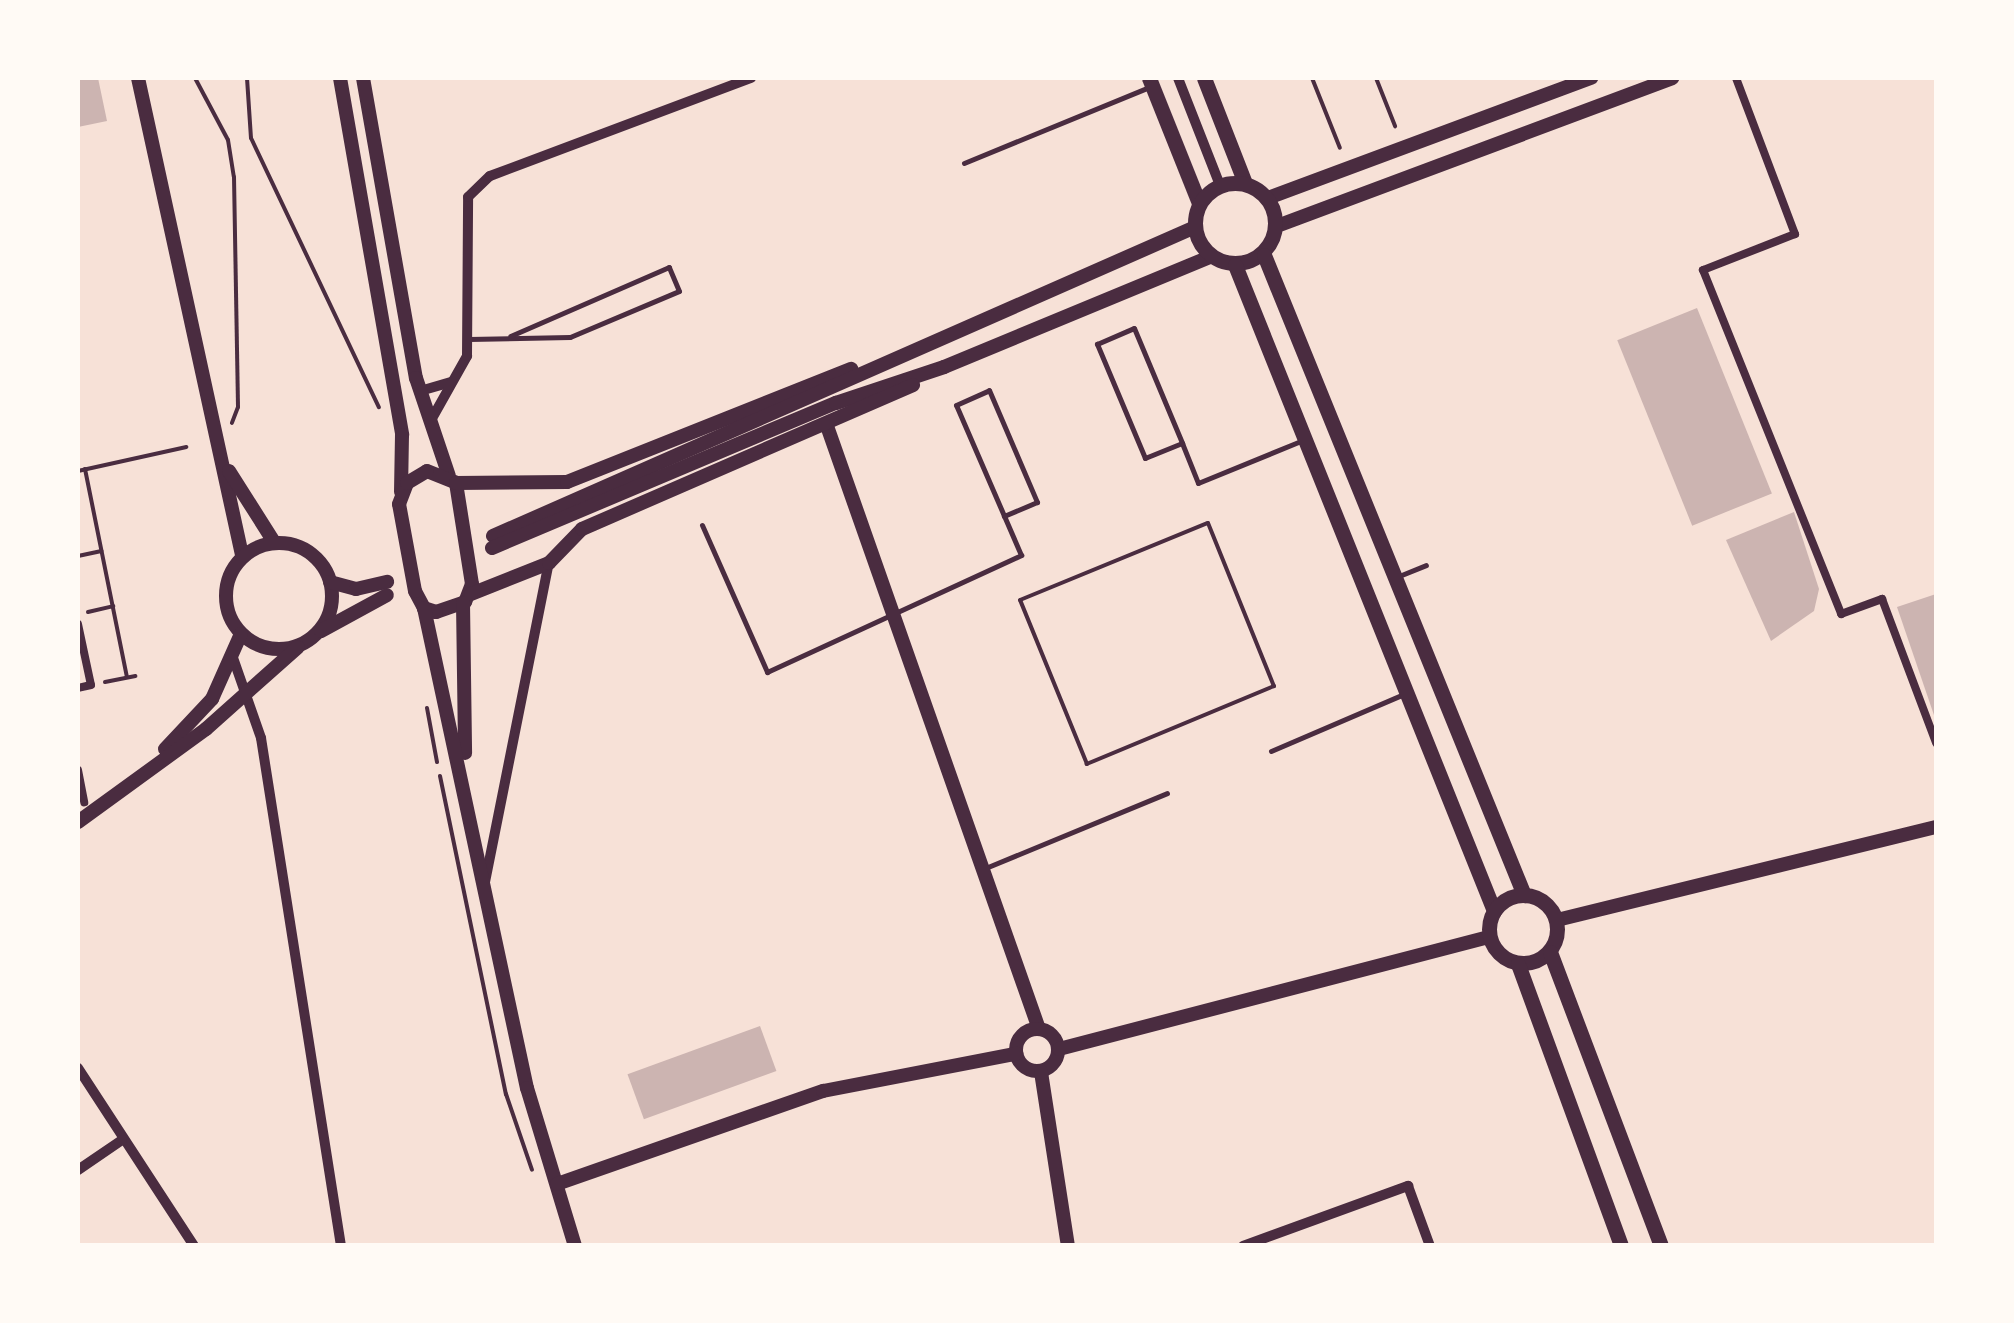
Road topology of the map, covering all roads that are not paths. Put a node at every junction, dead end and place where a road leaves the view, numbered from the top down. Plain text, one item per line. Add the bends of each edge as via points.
1 (138, 78) edge
2 (340, 78) edge
3 (363, 78) edge
4 (751, 78) edge
5 (1178, 78) edge
6 (1204, 78) edge
7 (1591, 78) edge
8 (1672, 78) edge
9 (1736, 78) edge
10 (1150, 82) edge
11 (964, 163) dead end
12 (1245, 183) junction
13 (1220, 185) junction
14 (1268, 198) junction
15 (1199, 203) junction
16 (1278, 226) junction
17 (1193, 228) junction
18 (1264, 255) junction
19 (1209, 258) junction
20 (1235, 265) junction
21 (510, 336) junction
22 (470, 339) junction
23 (867, 367) junction
24 (944, 367) junction
25 (456, 378) junction
26 (420, 390) junction
27 (428, 424) junction
28 (826, 426) junction
29 (1308, 438) junction
30 (1182, 443) junction
31 (214, 444) junction
32 (452, 479) junction
33 (401, 492) junction
34 (1004, 516) junction
35 (702, 525) dead end
36 (274, 542) junction
37 (242, 556) junction
38 (550, 563) junction
39 (1426, 565) dead end
40 (1396, 577) junction
41 (330, 582) junction
42 (467, 599) junction
43 (424, 608) junction
44 (890, 612) junction
45 (78, 624) edge
46 (320, 631) junction
47 (240, 634) junction
48 (298, 646) junction
49 (232, 655) junction
50 (78, 688) edge
51 (1411, 691) junction
52 (246, 696) junction
53 (1936, 742) edge
54 (1271, 752) dead end
55 (78, 770) edge
56 (144, 772) junction
57 (465, 784) junction
58 (1167, 794) dead end
59 (84, 802) dead end
60 (78, 822) edge
61 (1936, 828) edge
62 (980, 870) junction
63 (484, 888) junction
64 (1524, 895) junction
65 (1494, 911) junction
66 (1556, 920) junction
67 (1490, 937) junction
68 (1550, 952) junction
69 (1518, 964) junction
70 (1039, 1029) junction
71 (1059, 1048) junction
72 (1016, 1054) junction
73 (78, 1068) edge
74 (1041, 1072) junction
75 (122, 1140) junction
76 (78, 1170) edge
77 (558, 1184) junction
78 (194, 1246) edge
79 (341, 1246) edge
80 (575, 1246) edge
81 (1068, 1246) edge
82 (1243, 1246) edge
83 (1430, 1246) edge
84 (1622, 1246) edge
85 (1661, 1246) edge

1 - 31 street
2 - 33 street via 402,434
3 - 26 street
4 - 22 street via 490,176 468,197
5 - 13 street
6 - 12 main road
7 - 14 street
8 - 16 street
9 - 53 street via 1795,234 1703,270 1841,614 1882,599
10 - 11 lane
10 - 15 main road
12 - 13 main road
12 - 14 main road
13 - 15 main road
14 - 16 main road
15 - 17 main road
16 - 18 main road
17 - 19 main road
17 - 23 street
18 - 20 main road
18 - 40 main road
19 - 20 main road
19 - 24 street
20 - 29 main road
21 - 21 lane via 570,337 680,291 669,267
21 - 22 lane
22 - 25 street
23 - 24 street via 797,406 492,542 836,403
23 - 32 street via 834,372 567,482
24 - 28 street
25 - 26 street
25 - 27 street
26 - 27 street
27 - 32 street
28 - 38 street via 582,529
28 - 44 street
29 - 30 lane via 1198,484
29 - 51 main road
30 - 30 lane via 1134,328 1097,344 1145,458
31 - 36 street
31 - 37 street
32 - 33 street via 427,471
32 - 42 street
33 - 43 street via 415,591
34 - 34 lane via 1037,502 989,390 956,405
34 - 44 lane via 1022,555
35 - 44 lane via 767,672
36 - 37 street
36 - 41 street via 305,548
37 - 47 street via 225,596
38 - 42 street
38 - 63 street
39 - 40 lane
40 - 64 main road
41 - 46 street via 332,604
41 - 46 street via 387,588
42 - 43 street via 436,612
42 - 57 street
43 - 57 street
44 - 62 street
45 - 50 street via 91,686
46 - 48 street
47 - 48 street via 263,648
47 - 49 street
48 - 52 street
49 - 52 street
49 - 56 street via 212,699
51 - 54 lane
51 - 65 main road
52 - 56 street
52 - 79 street via 261,738
55 - 59 street
56 - 60 street
57 - 63 street
58 - 62 lane
61 - 66 street
62 - 70 street
63 - 77 street via 527,1088
64 - 65 main road
64 - 66 main road via 1539,898
65 - 67 main road
66 - 68 main road
67 - 69 main road via 1500,955
67 - 71 street
68 - 69 main road
68 - 85 main road
69 - 84 main road
70 - 71 street
70 - 72 street via 1022,1036
71 - 74 street
72 - 74 street via 1020,1064
72 - 77 street via 823,1091
73 - 75 street
74 - 81 street
75 - 76 street
75 - 78 street
77 - 80 street
82 - 83 street via 1408,1186

